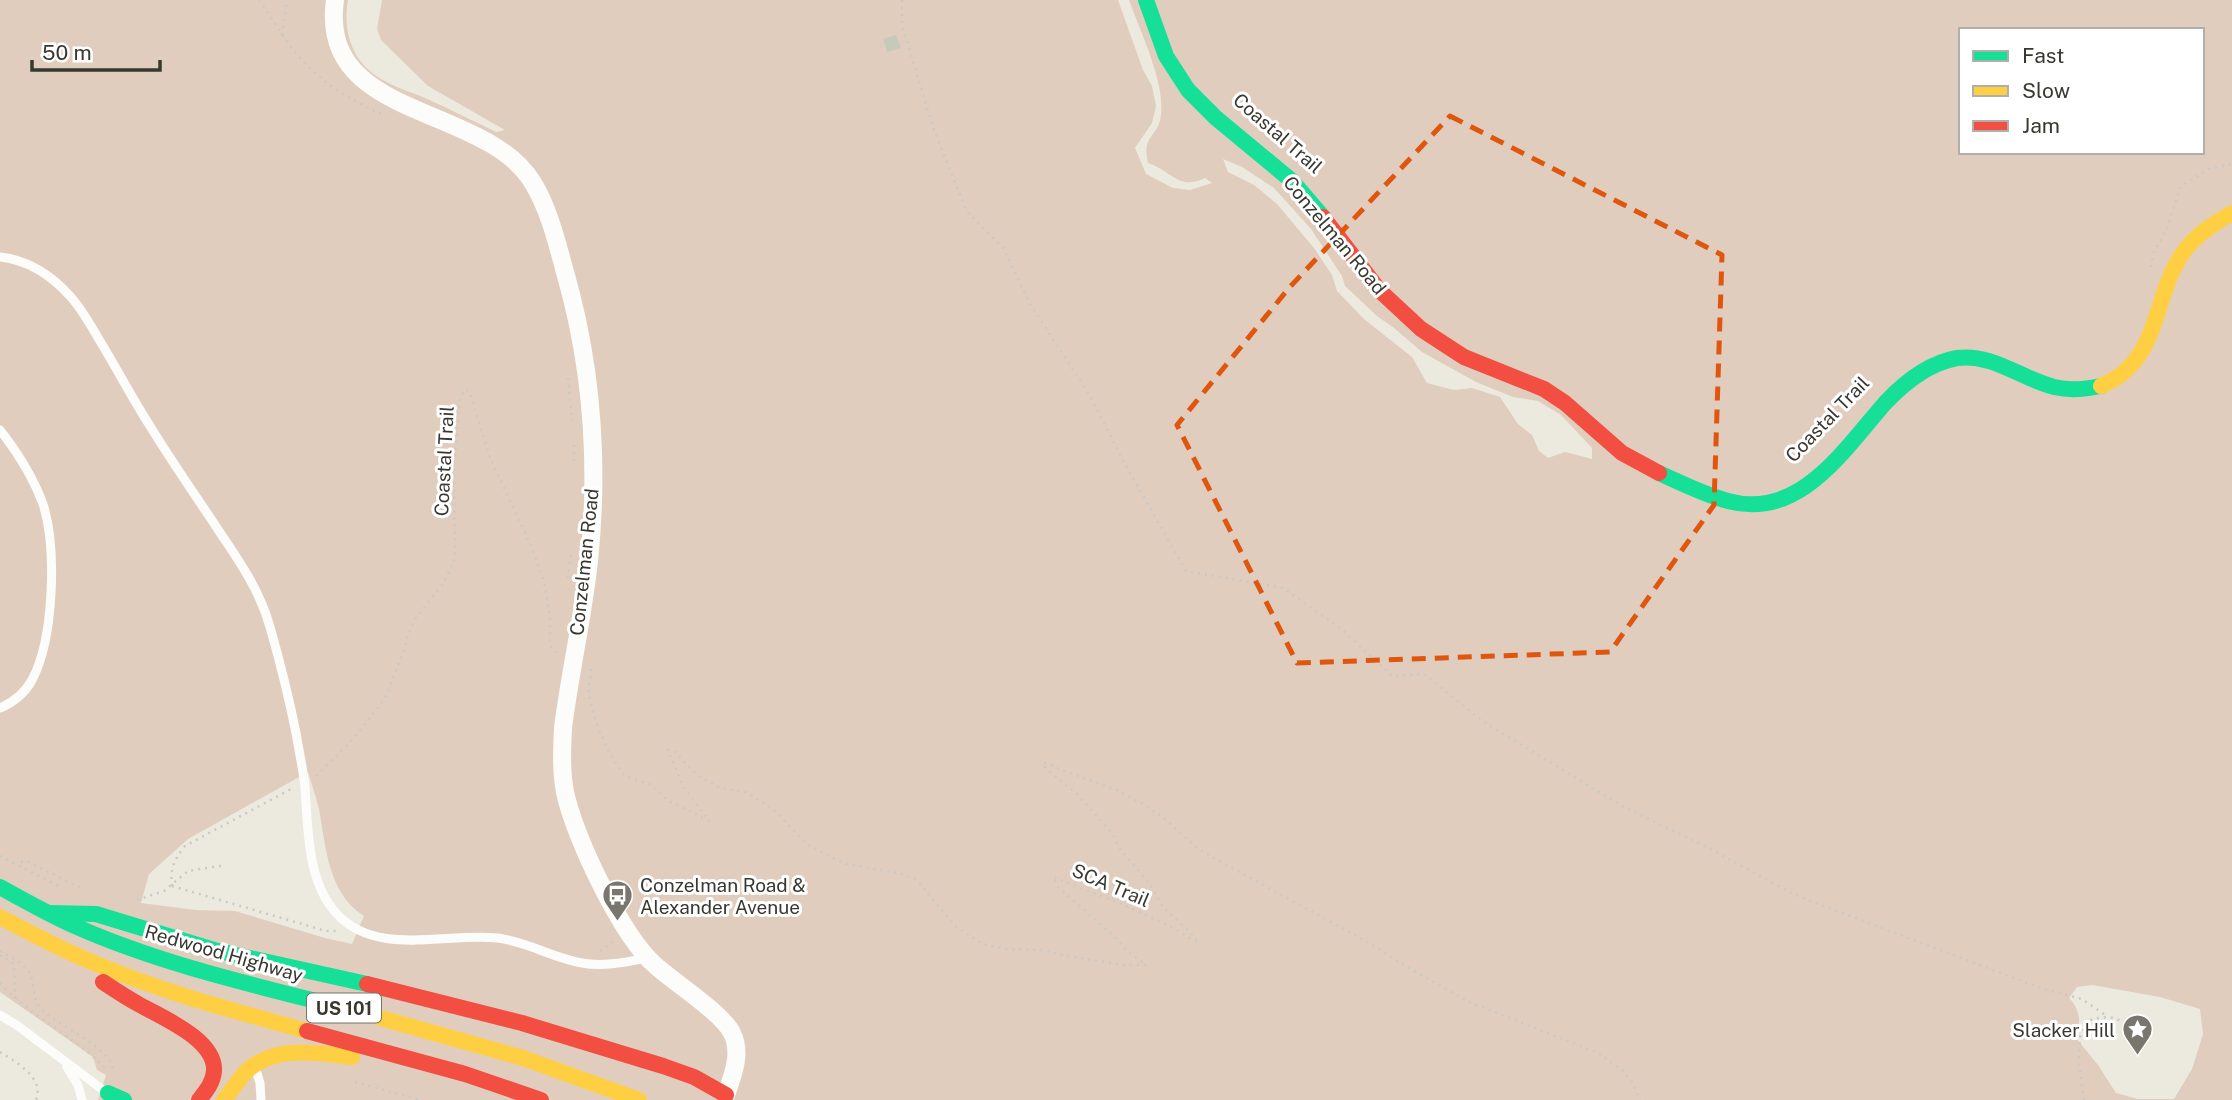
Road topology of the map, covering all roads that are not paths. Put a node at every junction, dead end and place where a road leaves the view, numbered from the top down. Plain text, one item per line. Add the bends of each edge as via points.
1 (335, 0) edge
2 (1146, 0) edge
3 (2232, 212) edge
4 (0, 257) edge
5 (0, 430) edge
6 (0, 708) edge
7 (3, 889) edge
8 (50, 914) junction
9 (0, 918) edge
10 (47, 943) junction
11 (647, 958) junction
12 (0, 1015) edge
13 (60, 1057) junction
14 (430, 1064) junction
15 (254, 1065) junction
16 (108, 1093) joint
17 (733, 1097) edge
18 (82, 1100) edge
19 (124, 1100) edge
20 (199, 1100) edge
21 (224, 1100) edge
22 (261, 1100) edge
23 (541, 1100) edge
24 (639, 1100) edge

1 - 11 street, Conzelman Road via 336,38 357,76 387,96 499,147 533,182 545,210 577,317 587,377 593,470 582,661 563,728 564,789 583,847
2 - 3 main road, Conzelman Road via 1163,50 1189,91 1294,183 1395,306 1472,361 1560,398 1640,464 1743,505 1784,500 1816,480 1899,388 1933,363 1979,358 2068,390 2101,387 2116,379 2146,347 2170,272 2188,243
4 - 11 lane via 33,266 71,297 251,581 265,610 284,680 318,878 341,918 363,931 402,940 499,938 591,964
5 - 6 lane via 30,474 43,506 51,542 52,580 37,670 24,691
7 - 8 main road, Redwood Highway / US 101
8 - 17 main road via 96,914 214,950 534,1027 663,1066
8 - 24 main road, Redwood Highway / US 101 via 170,962 501,1051
9 - 10 main road, US 101
10 - 14 main road, US 101 via 149,985
10 - 20 main road via 121,994 197,1037 213,1070
11 - 17 street, Conzelman Road via 733,1034
12 - 13 lane
13 - 16 lane
13 - 18 lane
14 - 15 main road via 291,1054
14 - 23 main road, US 101
15 - 21 main road
15 - 22 lane
16 - 19 main road

